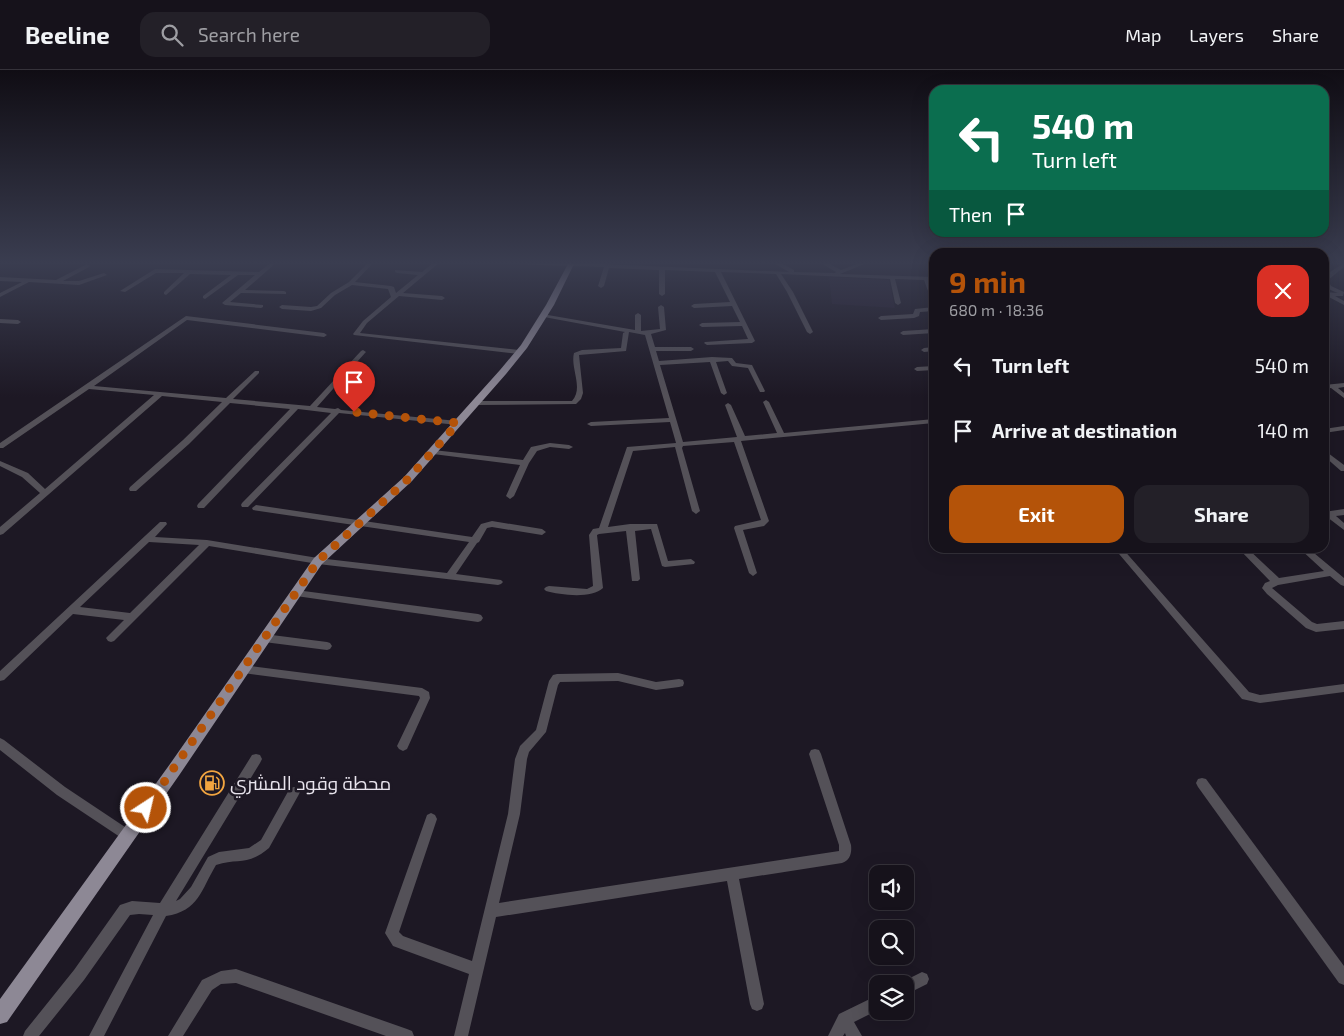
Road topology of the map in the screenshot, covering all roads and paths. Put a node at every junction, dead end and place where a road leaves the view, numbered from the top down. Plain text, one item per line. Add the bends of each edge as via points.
1 (283, 307) edge
2 (317, 307) edge
3 (383, 307) edge
4 (548, 307) edge
5 (661, 307) dead end
6 (736, 307) edge
7 (798, 307) edge
8 (929, 309) edge
9 (544, 315) junction
10 (638, 315) dead end
11 (881, 318) dead end
12 (0, 321) edge
13 (18, 322) dead end
14 (744, 324) junction
15 (702, 325) dead end
16 (638, 331) junction
17 (929, 331) edge
18 (810, 332) dead end
19 (626, 333) dead end
20 (646, 333) junction
21 (903, 333) dead end
22 (324, 335) dead end
23 (707, 343) dead end
24 (653, 349) junction
25 (692, 349) dead end
26 (924, 350) dead end
27 (929, 350) edge
28 (363, 352) dead end
29 (519, 352) junction
30 (712, 359) junction
31 (657, 363) junction
32 (929, 368) edge
33 (917, 369) dead end
34 (257, 372) dead end
35 (1344, 385) edge
36 (88, 387) junction
37 (1329, 387) edge
38 (1329, 388) edge
39 (762, 391) dead end
40 (724, 393) dead end
41 (160, 394) junction
42 (1344, 396) edge
43 (230, 400) junction
44 (766, 402) dead end
45 (476, 403) junction
46 (728, 405) dead end
47 (296, 407) junction
48 (312, 408) junction
49 (338, 410) junction
50 (674, 420) junction
51 (929, 421) edge
52 (458, 423) junction
53 (591, 424) dead end
54 (1344, 428) edge
55 (1329, 430) edge
56 (782, 435) junction
57 (739, 439) junction
58 (680, 444) junction
59 (0, 446) edge
60 (569, 447) dead end
61 (433, 452) junction
62 (1329, 456) edge
63 (0, 463) edge
64 (525, 463) junction
65 (1344, 469) edge
66 (133, 488) dead end
67 (45, 493) junction
68 (510, 496) dead end
69 (245, 505) dead end
70 (201, 506) dead end
71 (256, 508) dead end
72 (696, 511) dead end
73 (1344, 512) edge
74 (1329, 514) edge
75 (1329, 516) edge
76 (163, 524) dead end
77 (359, 524) junction
78 (630, 527) junction
79 (1344, 527) edge
80 (603, 530) junction
81 (0, 532) edge
82 (542, 532) dead end
83 (148, 539) junction
84 (476, 540) junction
85 (207, 543) junction
86 (1122, 553) edge
87 (1247, 553) edge
88 (1309, 553) edge
89 (318, 561) junction
90 (691, 562) dead end
91 (753, 573) dead end
92 (1332, 573) junction
93 (449, 577) junction
94 (636, 579) dead end
95 (498, 582) dead end
96 (1277, 582) junction
97 (1344, 583) edge
98 (549, 589) dead end
99 (296, 594) junction
100 (71, 610) junction
101 (132, 617) junction
102 (478, 618) dead end
103 (1344, 626) edge
104 (111, 638) dead end
105 (264, 638) junction
106 (327, 646) dead end
107 (243, 669) junction
108 (0, 677) edge
109 (679, 683) dead end
110 (1344, 688) edge
111 (0, 743) edge
112 (402, 746) dead end
113 (815, 754) dead end
114 (256, 759) dead end
115 (1202, 783) dead end
116 (294, 792) dead end
117 (431, 819) dead end
118 (127, 835) junction
119 (732, 874) junction
120 (162, 911) junction
121 (491, 911) junction
122 (477, 970) junction
123 (1344, 978) edge
124 (922, 979) dead end
125 (914, 983) edge
126 (757, 1004) dead end
127 (869, 1006) edge
128 (0, 1016) edge
129 (844, 1019) junction
130 (30, 1036) edge
131 (96, 1036) edge
132 (175, 1036) edge
133 (407, 1036) edge
134 (461, 1036) edge
135 (836, 1036) edge
136 (855, 1036) edge

1 - 2 street
3 - 29 street via 356,334
4 - 9 main road
5 - 20 street via 663,330
6 - 14 street
7 - 18 street
8 - 11 street via 917,310 914,316
9 - 16 street
9 - 29 main road
10 - 16 street
12 - 13 street
14 - 15 street
14 - 23 street via 752,342
16 - 20 street
17 - 21 street
19 - 45 street via 624,350 576,354 580,384 579,398 574,403
20 - 24 street
22 - 36 street via 186,318
24 - 25 street
24 - 31 street
26 - 27 street
28 - 48 street
29 - 45 main road
30 - 31 street
30 - 39 street via 728,358 734,365 750,366
30 - 40 street
31 - 50 street
32 - 33 street
34 - 43 street
35 - 37 street
36 - 41 street
36 - 59 street
38 - 42 street
41 - 43 street
41 - 67 street
43 - 47 street
43 - 66 street
44 - 56 street
45 - 52 main road
46 - 57 street
47 - 48 street
47 - 70 street
48 - 49 street
49 - 52 street
49 - 69 street
50 - 53 street
50 - 58 street
51 - 56 street
52 - 61 main road
54 - 55 street
56 - 57 street
57 - 58 street
57 - 91 street via 765,521 738,528
58 - 72 street via 678,448
58 - 80 street via 628,450
60 - 64 street via 550,445 537,448
61 - 64 street
61 - 77 main road
62 - 65 street
63 - 67 street via 26,475
64 - 68 street
67 - 81 street
71 - 77 street
73 - 74 street
75 - 79 street
76 - 83 street
77 - 84 street
77 - 89 main road
78 - 80 street
78 - 90 street via 655,527 665,564
78 - 94 street
80 - 98 street via 594,531 593,535 598,588 588,592
82 - 84 street via 488,524
83 - 85 street
83 - 100 street
84 - 93 street
85 - 89 street
85 - 101 street
86 - 110 street via 1246,696 1260,699
87 - 96 street
88 - 92 street
89 - 93 street
89 - 99 main road
92 - 96 street
92 - 97 street
93 - 95 street
96 - 103 street via 1267,588 1309,625 1316,628
99 - 102 street
99 - 105 main road
100 - 101 street
100 - 108 street
101 - 104 street
105 - 106 street
105 - 107 main road
107 - 112 street via 422,692 425,698
107 - 118 main road
109 - 121 street via 656,686 618,677 557,678 541,732 524,749 521,759 514,814
111 - 118 street via 61,791
113 - 119 street via 845,845 845,855
114 - 120 street
115 - 123 street
116 - 120 street via 260,849 242,857 214,859 194,894 180,906
117 - 122 street via 392,933 398,941
118 - 128 main road
119 - 121 street
119 - 126 street
120 - 130 street via 125,910 79,976
120 - 131 street
121 - 122 street
122 - 134 street
124 - 125 street
127 - 129 street
129 - 135 street
129 - 136 street
132 - 133 street via 207,985 224,976 236,976

